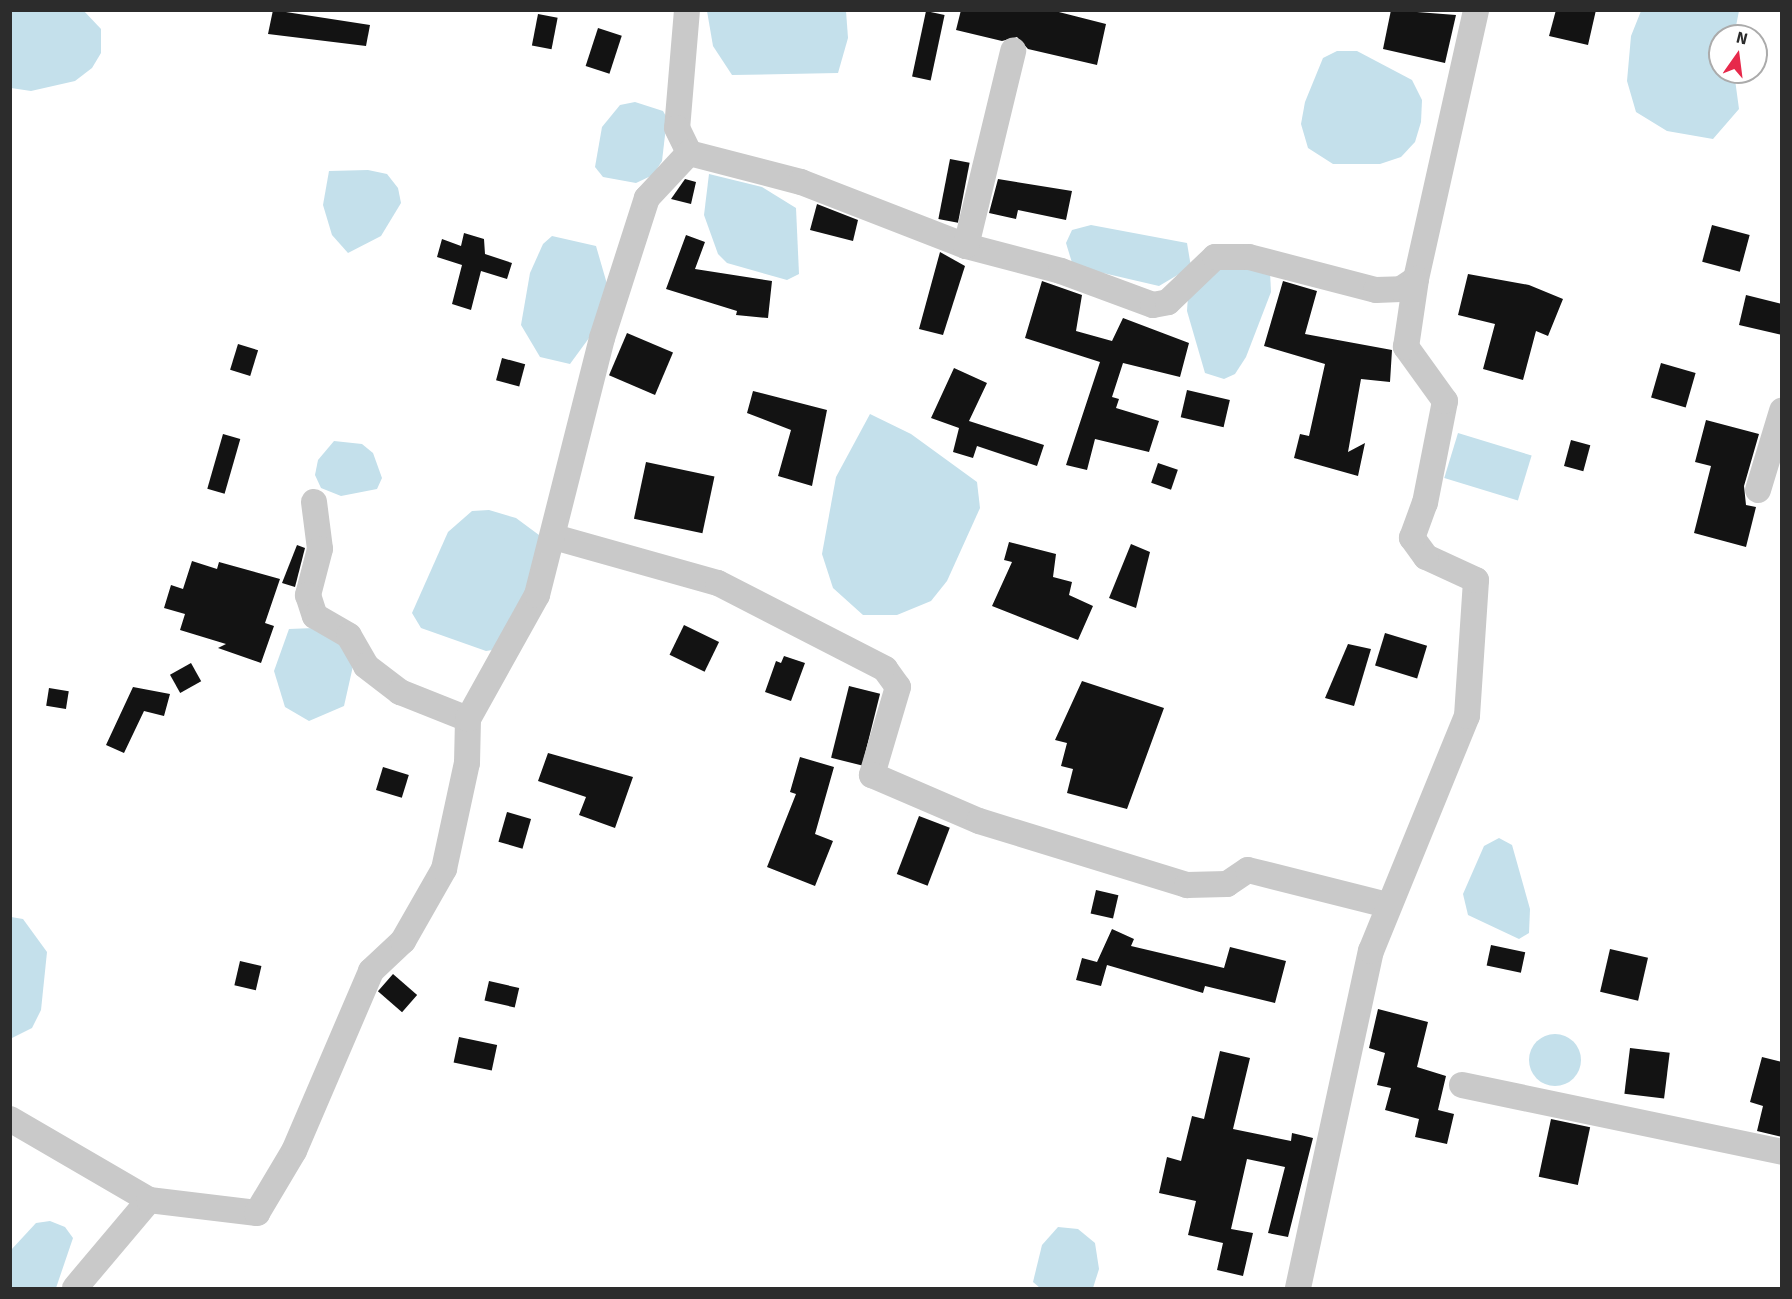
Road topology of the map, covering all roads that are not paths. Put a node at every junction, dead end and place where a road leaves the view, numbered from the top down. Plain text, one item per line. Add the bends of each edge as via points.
1 (687, 10) edge
2 (1476, 10) edge
3 (1013, 51) dead end
4 (689, 153) junction
5 (966, 246) junction
6 (1416, 279) junction
7 (1782, 411) edge
8 (1758, 490) dead end
9 (314, 502) dead end
10 (554, 537) junction
11 (468, 719) junction
12 (1387, 905) junction
13 (1462, 1085) dead end
14 (10, 1119) edge
15 (1782, 1152) edge
16 (149, 1200) junction
17 (75, 1288) edge
18 (1298, 1288) edge

1 - 4 street via 677,128
2 - 6 street
3 - 5 street
4 - 5 street via 801,182
4 - 10 street via 647,198 602,338
5 - 6 street via 1061,271 1153,305 1168,302 1215,258 1249,257 1376,290 1401,289
6 - 12 street via 1406,347 1445,401 1425,503 1412,538 1426,557 1476,580 1473,657 1467,716 1449,769 1426,810
7 - 8 street
9 - 11 street via 320,549 308,595 315,616 349,636 366,666 400,692
10 - 11 street via 537,595
10 - 12 street via 718,583 885,669 898,687 872,775 979,821 1187,885 1227,885 1248,870
11 - 16 street via 467,763 444,869 403,940 371,971 294,1151 257,1213
12 - 18 street via 1371,951
13 - 15 street
14 - 16 street
16 - 17 street

